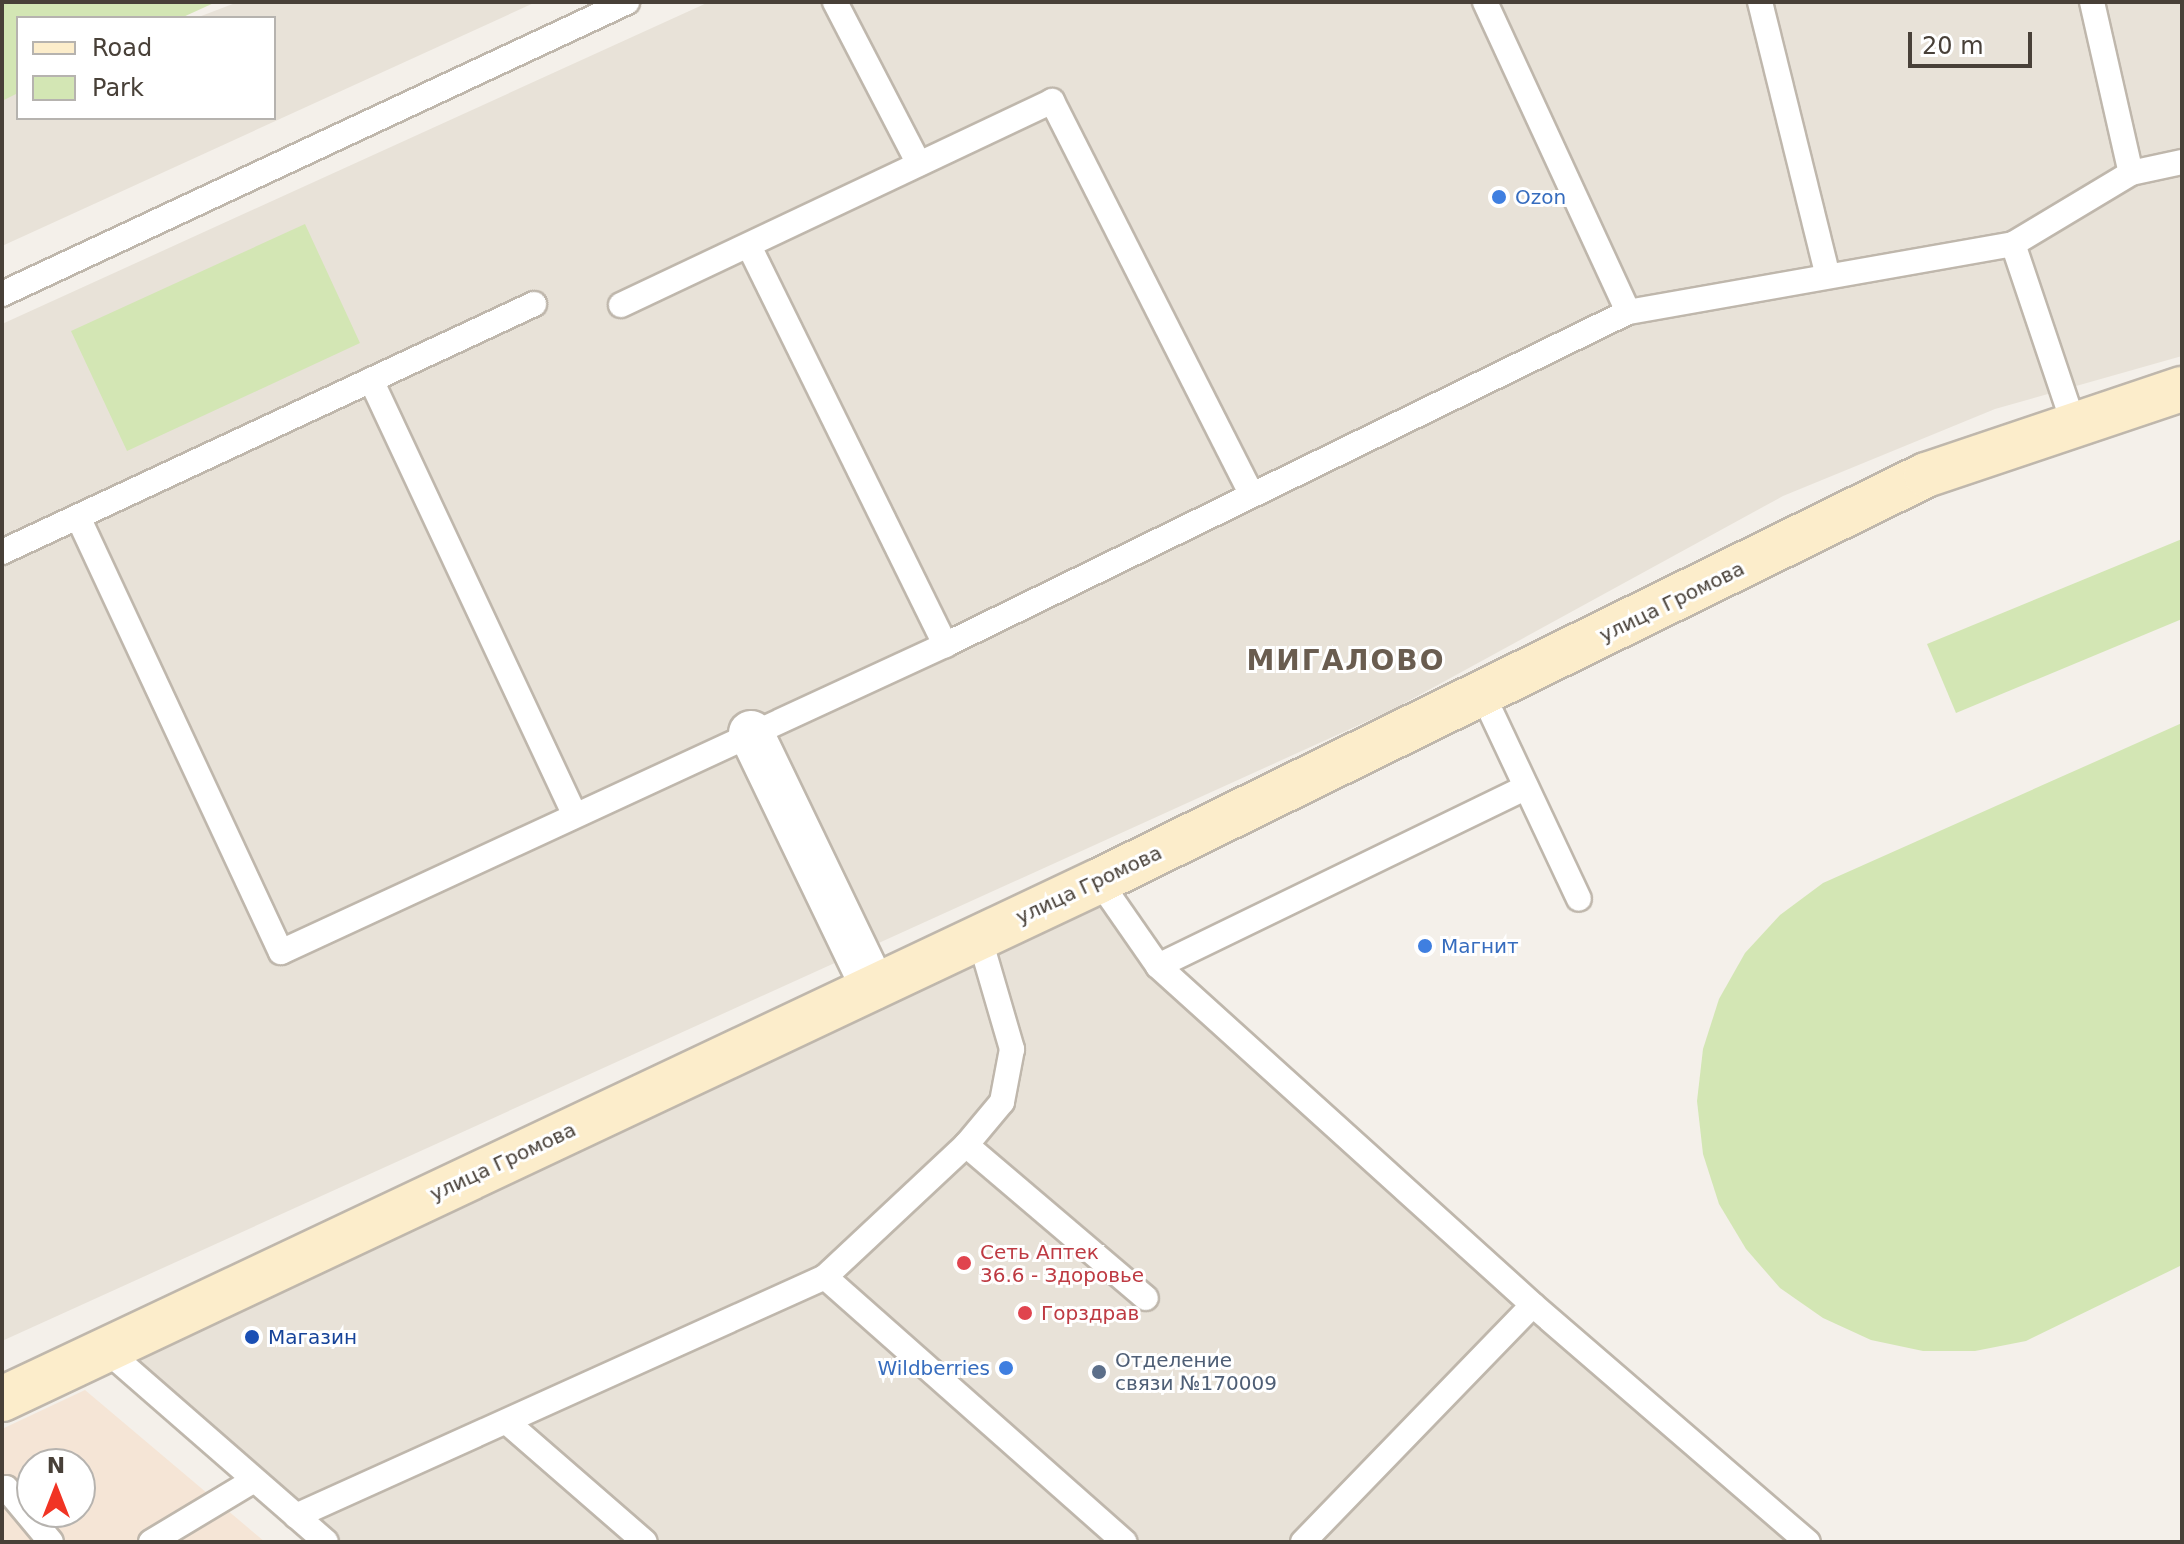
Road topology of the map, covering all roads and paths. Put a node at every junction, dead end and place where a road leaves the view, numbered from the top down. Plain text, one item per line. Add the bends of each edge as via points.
1 (627, 2) edge
2 (835, 2) edge
3 (1485, 2) edge
4 (1760, 2) edge
5 (2092, 2) edge
6 (2182, 162) edge
7 (919, 164) junction
8 (2131, 173) junction
9 (2013, 244) junction
10 (749, 246) junction
11 (1827, 273) junction
12 (2, 294) edge
13 (534, 304) dead end
14 (621, 305) dead end
15 (1628, 312) junction
16 (371, 380) junction
17 (2182, 389) edge
18 (2073, 422) junction
19 (1251, 494) junction
20 (78, 517) junction
21 (2, 552) edge
22 (945, 645) junction
23 (1483, 695) junction
24 (751, 733) junction
25 (1526, 787) junction
26 (575, 815) junction
27 (1099, 881) junction
28 (1579, 899) dead end
29 (979, 936) junction
30 (1158, 966) junction
31 (873, 987) junction
32 (966, 1145) junction
33 (825, 1277) junction
34 (1146, 1298) dead end
35 (1533, 1305) junction
36 (105, 1349) junction
37 (2, 1399) edge
38 (508, 1423) junction
39 (254, 1480) junction
40 (2, 1490) edge
41 (296, 1516) junction
42 (51, 1542) edge
43 (151, 1542) edge
44 (326, 1542) edge
45 (645, 1542) edge
46 (1125, 1542) edge
47 (1303, 1542) edge
48 (1808, 1542) edge

1 - 12 lane
2 - 7 lane
3 - 15 lane
4 - 11 lane
5 - 8 lane
6 - 8 lane
7 - 10 lane
7 - 19 lane via 1052,101
8 - 9 lane
9 - 11 lane
9 - 18 lane
10 - 14 lane
10 - 22 lane
11 - 15 lane
13 - 16 lane
15 - 19 lane
16 - 20 lane
16 - 26 lane
17 - 18 street, улица Громова
18 - 23 street, улица Громова via 1926,475
19 - 22 lane
20 - 21 lane
20 - 26 lane via 281,952
22 - 24 lane
23 - 25 lane
23 - 27 street, улица Громова
24 - 26 lane
24 - 31 street
25 - 28 lane
25 - 30 lane
27 - 29 street, улица Громова
27 - 30 lane
29 - 31 street, улица Громова
29 - 32 lane via 1012,1049 1002,1102
30 - 35 lane
31 - 36 street, улица Громова
32 - 33 lane
32 - 34 lane
33 - 38 lane
33 - 46 lane
35 - 47 lane
35 - 48 lane
36 - 37 street, улица Громова
36 - 39 lane
38 - 41 lane
38 - 45 lane
39 - 41 lane
39 - 43 lane
40 - 42 lane via 6,1488
41 - 44 lane

